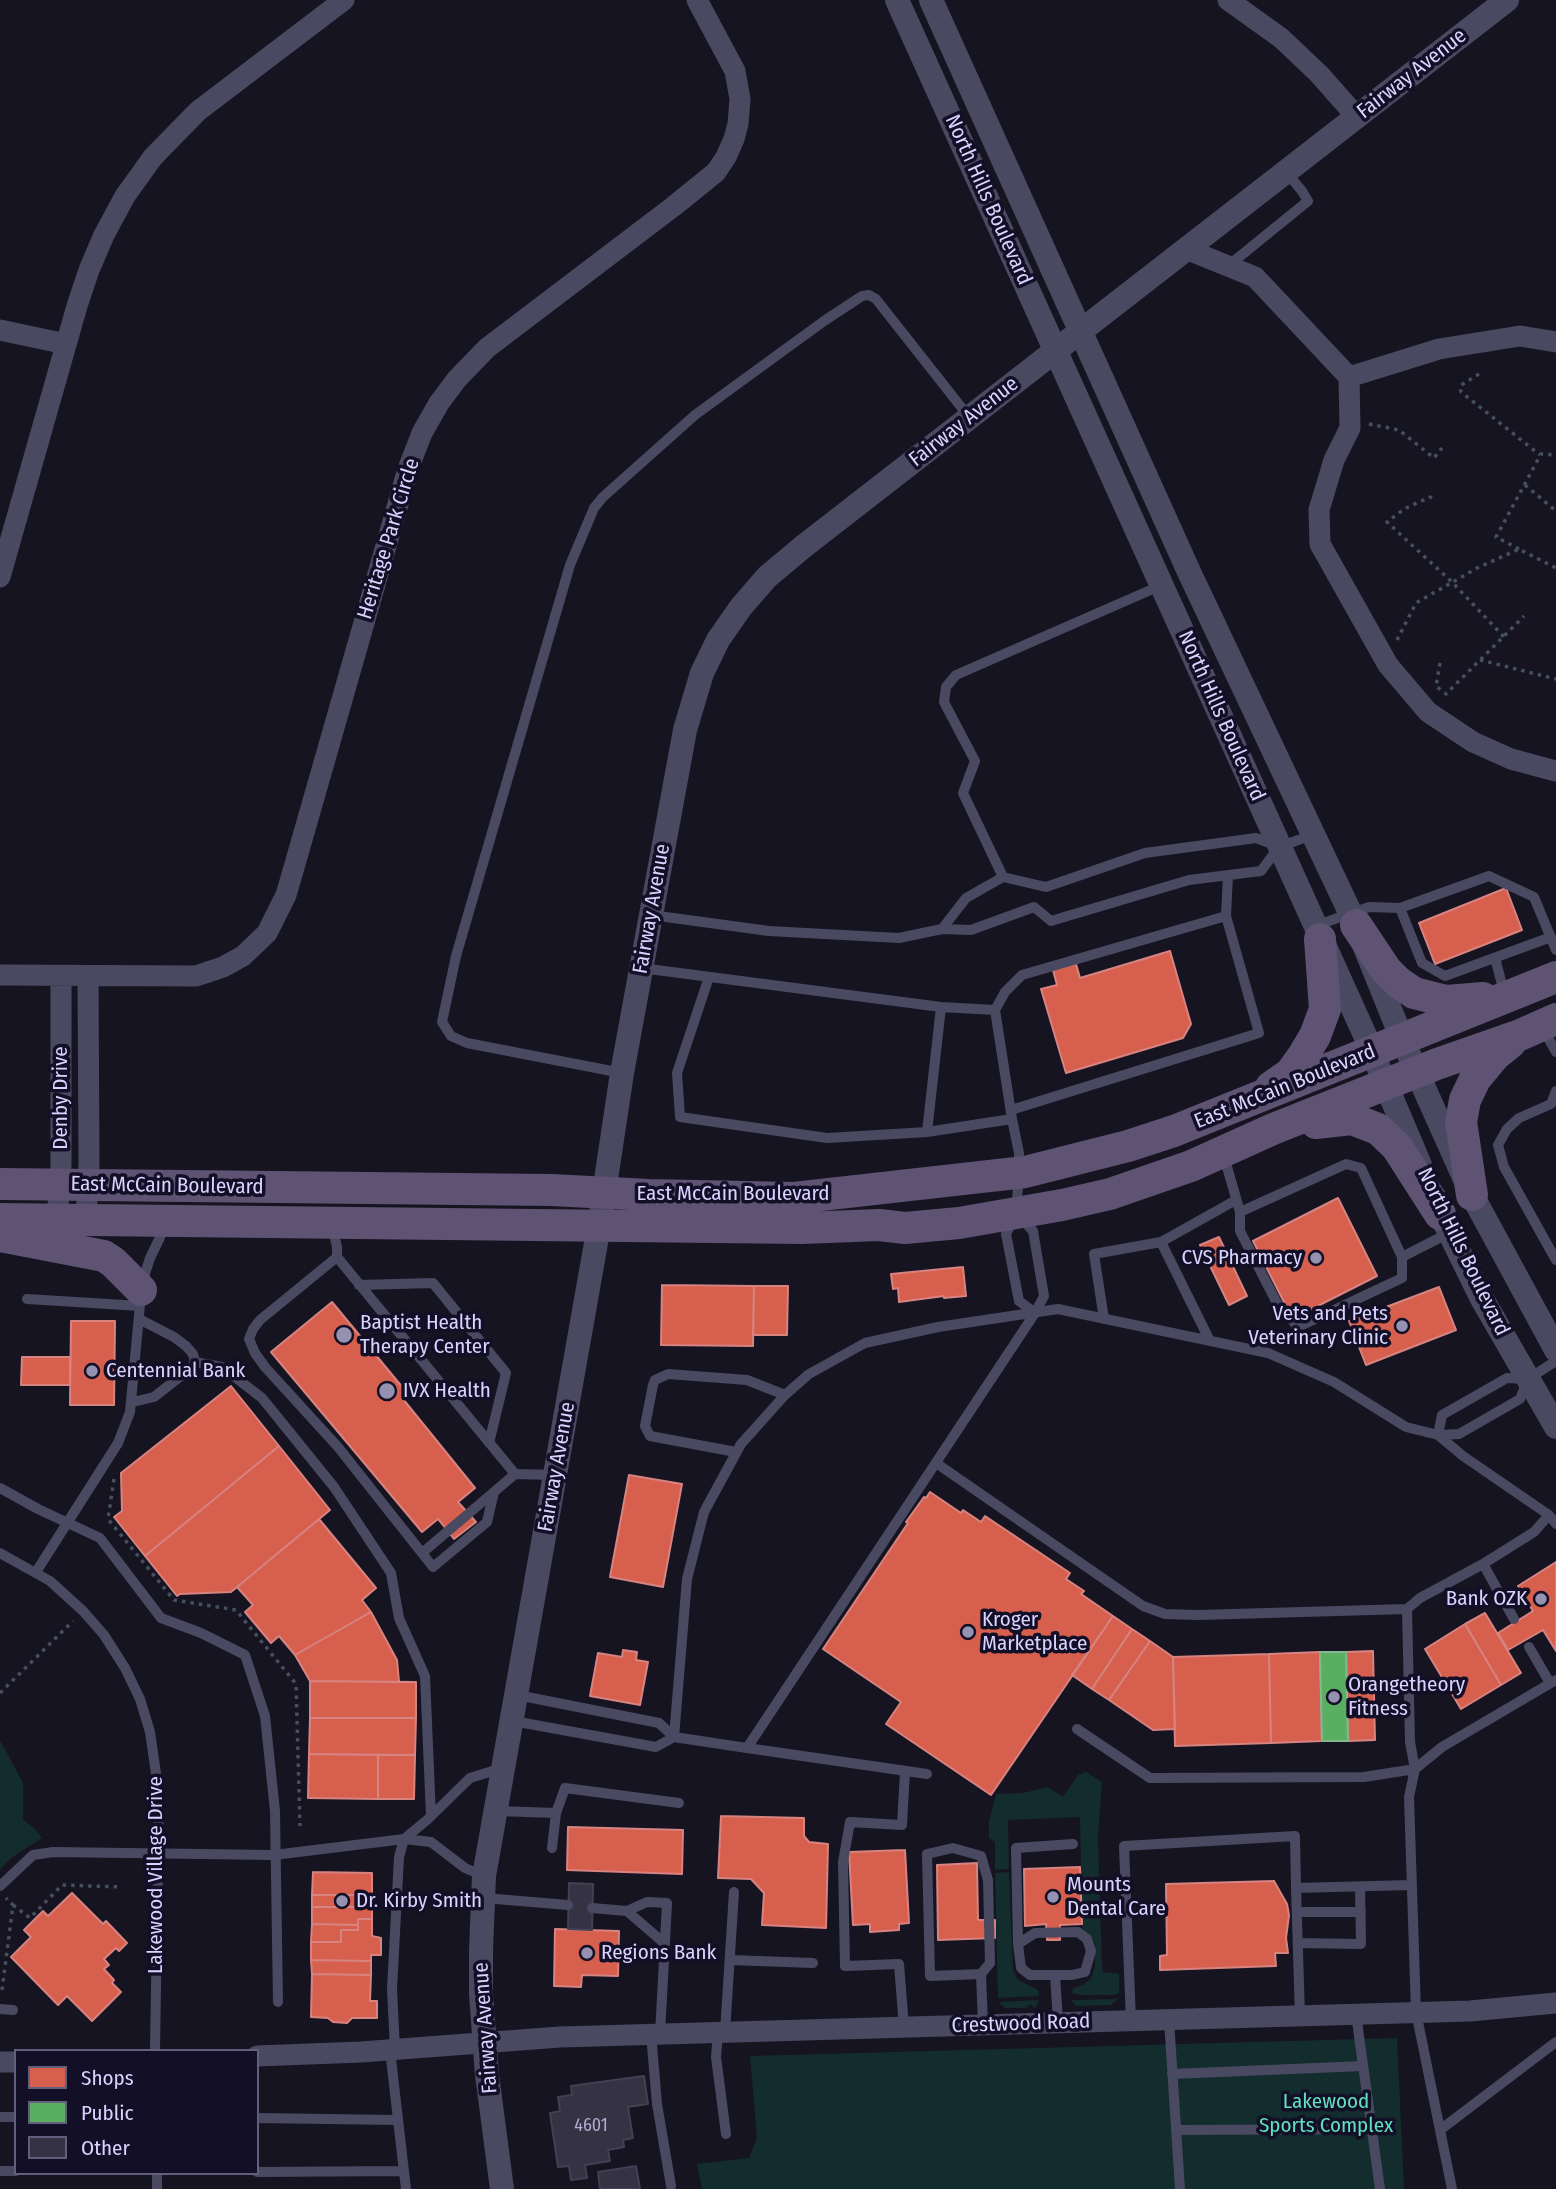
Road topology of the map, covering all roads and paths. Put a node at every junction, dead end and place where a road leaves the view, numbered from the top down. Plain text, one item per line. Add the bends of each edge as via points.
1 (344, 0) edge
2 (697, 0) edge
3 (897, 0) edge
4 (931, 0) edge
5 (1228, 0) edge
6 (1507, 0) edge
7 (1357, 117) junction
8 (1286, 172) junction
9 (1186, 249) junction
10 (1228, 266) junction
11 (0, 330) edge
12 (1080, 331) junction
13 (1556, 342) edge
14 (66, 344) junction
15 (1056, 351) junction
16 (1479, 374) dead end
17 (1349, 376) junction
18 (970, 417) junction
19 (1350, 421) junction
20 (1441, 448) dead end
21 (1540, 455) junction
22 (1556, 455) edge
23 (1525, 485) junction
24 (1432, 498) dead end
25 (1556, 511) edge
26 (1519, 549) junction
27 (1556, 568) edge
28 (0, 577) edge
29 (1452, 582) junction
30 (1162, 584) junction
31 (1524, 617) dead end
32 (1504, 637) junction
33 (1480, 660) junction
34 (1440, 663) dead end
35 (1388, 664) junction
36 (1556, 678) edge
37 (1556, 771) edge
38 (1314, 835) junction
39 (1268, 843) junction
40 (1228, 875) junction
41 (1003, 877) junction
42 (1400, 908) junction
43 (651, 915) junction
44 (1226, 916) junction
45 (1353, 919) junction
46 (942, 929) junction
47 (1318, 933) junction
48 (1551, 937) junction
49 (1556, 950) edge
50 (1495, 958) junction
51 (641, 968) junction
52 (0, 975) edge
53 (61, 977) junction
54 (88, 977) junction
55 (709, 977) junction
56 (1556, 977) edge
57 (1505, 996) junction
58 (941, 1007) junction
59 (995, 1010) junction
60 (1543, 1033) edge
61 (1402, 1039) junction
62 (1372, 1052) junction
63 (1417, 1072) junction
64 (622, 1073) junction
65 (1386, 1085) junction
66 (1556, 1091) edge
67 (1252, 1101) junction
68 (1011, 1115) junction
69 (1273, 1129) junction
70 (927, 1132) junction
71 (1222, 1152) junction
72 (1019, 1173) junction
73 (0, 1184) edge
74 (72, 1185) junction
75 (604, 1193) junction
76 (1472, 1195) junction
77 (1236, 1200) junction
78 (1240, 1212) junction
79 (1016, 1213) junction
80 (0, 1219) edge
81 (71, 1219) junction
82 (169, 1220) junction
83 (331, 1223) junction
84 (1444, 1223) junction
85 (599, 1226) junction
86 (0, 1236) edge
87 (1161, 1242) junction
88 (337, 1257) junction
89 (1402, 1257) junction
90 (1556, 1260) edge
91 (359, 1285) junction
92 (27, 1299) dead end
93 (140, 1305) junction
94 (1281, 1311) dead end
95 (1035, 1313) junction
96 (1104, 1319) junction
97 (1291, 1319) dead end
98 (1210, 1341) junction
99 (1556, 1350) edge
100 (1556, 1361) edge
101 (195, 1362) junction
102 (1528, 1379) junction
103 (785, 1395) junction
104 (132, 1402) junction
105 (1556, 1427) edge
106 (1438, 1436) junction
107 (489, 1443) junction
108 (736, 1452) junction
109 (936, 1463) junction
110 (515, 1474) junction
111 (556, 1475) junction
112 (0, 1488) edge
113 (494, 1492) junction
114 (1553, 1519) edge
115 (68, 1523) junction
116 (0, 1553) edge
117 (422, 1553) junction
118 (1483, 1564) junction
119 (36, 1572) junction
120 (1407, 1609) junction
121 (83, 1611) junction
122 (1514, 1619) dead end
123 (1529, 1647) dead end
124 (1553, 1681) edge
125 (0, 1693) edge
126 (517, 1695) junction
127 (513, 1721) junction
128 (1077, 1729) dead end
129 (674, 1737) junction
130 (747, 1748) junction
131 (505, 1767) junction
132 (1415, 1769) junction
133 (905, 1771) junction
134 (927, 1774) dead end
135 (679, 1802) dead end
136 (497, 1811) junction
137 (556, 1812) junction
138 (431, 1816) junction
139 (404, 1839) junction
140 (1073, 1844) dead end
141 (552, 1849) dead end
142 (159, 1853) junction
143 (274, 1854) junction
144 (1412, 1885) junction
145 (121, 1887) dead end
146 (484, 1887) junction
147 (1360, 1887) junction
148 (1296, 1888) junction
149 (2, 1891) edge
150 (734, 1892) dead end
151 (13, 1905) junction
152 (568, 1905) dead end
153 (592, 1908) dead end
154 (627, 1911) junction
155 (1297, 1912) junction
156 (1362, 1912) junction
157 (664, 1943) junction
158 (1018, 1944) junction
159 (1298, 1944) junction
160 (730, 1961) junction
161 (813, 1963) dead end
162 (981, 1974) junction
163 (1055, 1975) junction
164 (2, 1990) dead end
165 (278, 2002) dead end
166 (1556, 2003) edge
167 (0, 2009) edge
168 (13, 2010) dead end
169 (1416, 2012) junction
170 (1356, 2014) junction
171 (1300, 2016) junction
172 (1169, 2020) junction
173 (1131, 2021) junction
174 (1058, 2022) junction
175 (983, 2025) junction
176 (905, 2027) junction
177 (722, 2032) junction
178 (656, 2034) junction
179 (1556, 2042) edge
180 (485, 2043) junction
181 (155, 2049) edge
182 (393, 2049) junction
183 (259, 2056) edge
184 (1363, 2066) junction
185 (1172, 2074) junction
186 (259, 2118) edge
187 (397, 2120) junction
188 (1372, 2129) junction
189 (1176, 2130) junction
190 (1440, 2130) junction
191 (726, 2134) dead end
192 (403, 2171) junction
193 (259, 2172) edge
194 (671, 2186) dead end
195 (406, 2189) edge
196 (502, 2189) edge
197 (1180, 2189) edge
198 (1380, 2189) edge
199 (1452, 2189) edge

1 - 14 street via 217,95 153,157 104,235
2 - 54 street, Heritage Park Circle via 735,72 740,99 738,124 726,157 716,172 674,206 487,348 439,403 408,469 292,878 267,933 243,956 196,976
3 - 15 street, North Hills Boulevard
4 - 12 street, North Hills Boulevard
5 - 7 street via 1280,38
6 - 7 street, Fairway Avenue
7 - 8 street, Fairway Avenue
8 - 9 street, Fairway Avenue
8 - 10 lane via 1308,201
9 - 10 street
9 - 12 street, Fairway Avenue
10 - 17 street via 1255,277
11 - 14 street
12 - 15 street, Fairway Avenue
12 - 38 street, North Hills Boulevard
13 - 17 street via 1520,337 1439,349
14 - 28 street
15 - 18 street, Fairway Avenue
15 - 30 street, North Hills Boulevard
16 - 21 path via 1460,387 1461,392
17 - 19 street
18 - 43 street, Fairway Avenue via 767,577 718,640 698,683 685,730
18 - 64 lane via 876,299 862,296 695,415 594,508 570,565 456,956 442,1022 451,1036 467,1043
19 - 20 path via 1399,430 1434,458
19 - 35 street via 1319,510 1320,544
21 - 22 path
21 - 23 path
23 - 25 path
23 - 26 path via 1496,537
24 - 29 path via 1387,522
26 - 27 path
26 - 29 path
29 - 32 path
29 - 35 path via 1416,603 1396,642 1401,655
30 - 39 street, North Hills Boulevard
30 - 41 lane via 956,675 946,687 944,702 975,761 963,793
31 - 32 path
32 - 33 path
33 - 34 path via 1446,694 1436,686
33 - 36 path
35 - 37 street via 1428,712 1473,742 1511,759
38 - 39 lane
38 - 45 street, North Hills Boulevard
39 - 40 lane via 1261,871
39 - 41 lane via 1144,853 1046,887
39 - 47 street, North Hills Boulevard
40 - 44 lane
40 - 46 lane via 1189,880 1051,921 1034,907 971,930
41 - 46 lane via 966,898
42 - 45 lane via 1369,907
42 - 48 lane via 1489,876 1534,897
42 - 50 lane via 1422,963 1445,976
43 - 46 lane via 769,931 899,938
43 - 51 street, Fairway Avenue
44 - 59 lane via 1022,975
44 - 68 lane via 1259,1033
45 - 47 lane
45 - 57 main road via 1386,970 1414,992 1446,1001
45 - 61 street, North Hills Boulevard
47 - 62 street, North Hills Boulevard
47 - 67 main road via 1325,1009 1315,1036 1291,1073
48 - 49 lane
48 - 50 lane
50 - 57 lane
51 - 55 lane
51 - 64 street, Fairway Avenue
52 - 53 street, Heritage Park Circle
53 - 54 street, Heritage Park Circle
53 - 74 street, Denby Drive via 61,1166
54 - 74 street, Denby Drive via 89,1163
55 - 58 lane
55 - 70 lane via 677,1073 680,1117 827,1138
56 - 57 main road, East McCain Boulevard
57 - 61 main road, East McCain Boulevard
58 - 59 lane
58 - 70 lane
59 - 68 lane
60 - 63 main road, East McCain Boulevard
60 - 76 main road via 1495,1055 1465,1100 1461,1122
61 - 62 main road, East McCain Boulevard
61 - 63 street, North Hills Boulevard
62 - 65 street, North Hills Boulevard
62 - 67 main road, East McCain Boulevard
63 - 65 main road, East McCain Boulevard
63 - 76 street, North Hills Boulevard
64 - 75 street, Fairway Avenue
65 - 69 main road, East McCain Boulevard
65 - 84 street, North Hills Boulevard
66 - 90 lane via 1551,1104 1519,1118 1498,1145 1504,1167
67 - 72 main road, East McCain Boulevard via 1128,1146
68 - 70 lane
68 - 72 lane
69 - 71 main road, East McCain Boulevard
69 - 84 main road via 1352,1119 1373,1125 1397,1147
71 - 77 lane
71 - 79 main road, East McCain Boulevard via 1110,1194
72 - 75 main road, East McCain Boulevard via 794,1198
72 - 79 lane
73 - 74 main road, East McCain Boulevard
74 - 75 main road, East McCain Boulevard
74 - 81 street, Denby Drive
74 - 81 street, Denby Drive
75 - 85 street, Fairway Avenue
76 - 99 street, North Hills Boulevard
77 - 78 lane
77 - 87 lane
78 - 89 lane via 1346,1164 1361,1168
78 - 94 lane via 1240,1231
79 - 85 main road, East McCain Boulevard via 905,1228
79 - 95 lane via 1033,1231 1044,1296
79 - 95 lane via 1006,1234 1019,1301
80 - 81 main road, East McCain Boulevard
81 - 82 main road, East McCain Boulevard
82 - 83 main road, East McCain Boulevard
82 - 93 lane via 150,1258
83 - 85 main road, East McCain Boulevard
83 - 88 lane
84 - 89 lane
84 - 102 street, North Hills Boulevard
85 - 111 street, Fairway Avenue
86 - 93 main road via 104,1256 113,1262
87 - 96 lane via 1094,1254
87 - 98 lane
88 - 91 lane
88 - 117 lane via 260,1320 249,1339 265,1367 338,1447
89 - 97 lane via 1402,1278 1298,1327
91 - 107 lane
91 - 107 lane via 433,1283 506,1373
92 - 93 lane
93 - 101 lane via 186,1346
93 - 104 lane
95 - 96 lane via 1058,1310
95 - 103 lane via 865,1343 809,1374
95 - 109 lane
96 - 98 lane
98 - 106 lane via 1268,1353 1334,1382 1406,1427
100 - 102 lane
101 - 104 lane via 154,1397
101 - 138 lane via 222,1367 262,1398 334,1487 391,1573 399,1618 425,1676
102 - 105 street, North Hills Boulevard
102 - 106 lane via 1520,1399 1459,1434
102 - 106 lane via 1507,1378 1443,1415
103 - 108 lane
103 - 108 lane via 747,1380 668,1374 655,1380 645,1426 650,1436
104 - 115 lane via 118,1443
106 - 114 lane
107 - 110 lane
108 - 129 lane via 704,1512 687,1579
109 - 120 lane via 1143,1606 1165,1615
109 - 130 lane
110 - 111 lane
110 - 113 lane
111 - 126 street, Fairway Avenue
112 - 115 lane
113 - 117 lane
113 - 117 lane via 487,1522 433,1567
114 - 118 lane
115 - 119 lane
115 - 143 lane via 100,1538 161,1618 245,1655 265,1716 275,1811
116 - 119 lane, Lakewood Village Drive
118 - 120 lane
118 - 122 lane
119 - 121 lane, Lakewood Village Drive
120 - 132 lane via 1410,1742
121 - 125 path
121 - 142 lane, Lakewood Village Drive via 125,1668 144,1710 159,1794
123 - 124 lane
124 - 132 lane via 1442,1746
126 - 127 street, Fairway Avenue
126 - 129 lane via 659,1723
127 - 129 lane via 656,1747
127 - 131 street, Fairway Avenue
128 - 132 lane via 1150,1778 1364,1777
129 - 130 lane
130 - 133 lane
131 - 136 street, Fairway Avenue
131 - 138 lane via 470,1778
132 - 144 lane via 1409,1797
133 - 134 lane
133 - 176 lane via 902,1825 850,1822 843,1862 845,1966 899,1964
135 - 137 lane via 565,1788
136 - 137 lane
136 - 146 street, Fairway Avenue
137 - 141 lane
138 - 139 lane
139 - 143 lane
139 - 146 lane via 431,1842
139 - 182 lane via 399,1857
140 - 158 lane via 1016,1848
142 - 143 lane
142 - 149 lane via 33,1855
142 - 181 lane, Lakewood Village Drive
143 - 165 lane
144 - 147 lane
144 - 169 lane
145 - 151 path via 62,1885 30,1919
146 - 152 lane
146 - 180 street, Fairway Avenue via 481,1972
147 - 148 lane
147 - 156 lane
148 - 155 lane
148 - 173 lane via 1294,1836 1124,1846
149 - 151 path
150 - 160 lane
151 - 164 path
153 - 154 lane
154 - 157 lane
154 - 157 lane via 647,1902 667,1903
155 - 156 lane
155 - 159 lane
156 - 159 lane via 1361,1944
157 - 178 lane
158 - 163 lane via 1021,1968 1030,1975
158 - 163 lane via 1035,1933 1078,1932 1087,1939 1091,1951 1085,1972
159 - 171 lane
160 - 161 lane
160 - 177 lane
162 - 162 lane via 930,1976 927,1854 953,1848 981,1856 988,1880 989,1963
162 - 175 lane
163 - 174 lane
166 - 169 street, Crestwood Road
167 - 168 lane
169 - 170 street, Crestwood Road
169 - 190 lane
170 - 171 street, Crestwood Road
170 - 184 lane
171 - 172 street, Crestwood Road
172 - 173 street, Crestwood Road
172 - 185 lane
173 - 174 street, Crestwood Road
174 - 175 street, Crestwood Road
175 - 176 street, Crestwood Road
176 - 177 street, Crestwood Road
177 - 178 street, Crestwood Road
177 - 191 lane via 716,2057
178 - 180 street, Crestwood Road
178 - 194 lane via 657,2104
179 - 190 lane
180 - 182 street
180 - 196 street, Fairway Avenue
182 - 183 street
182 - 187 lane
184 - 185 lane
184 - 188 lane
185 - 189 lane
186 - 187 lane
187 - 192 lane
188 - 189 lane
188 - 198 lane
189 - 197 lane
190 - 199 lane
192 - 193 lane
192 - 195 lane

